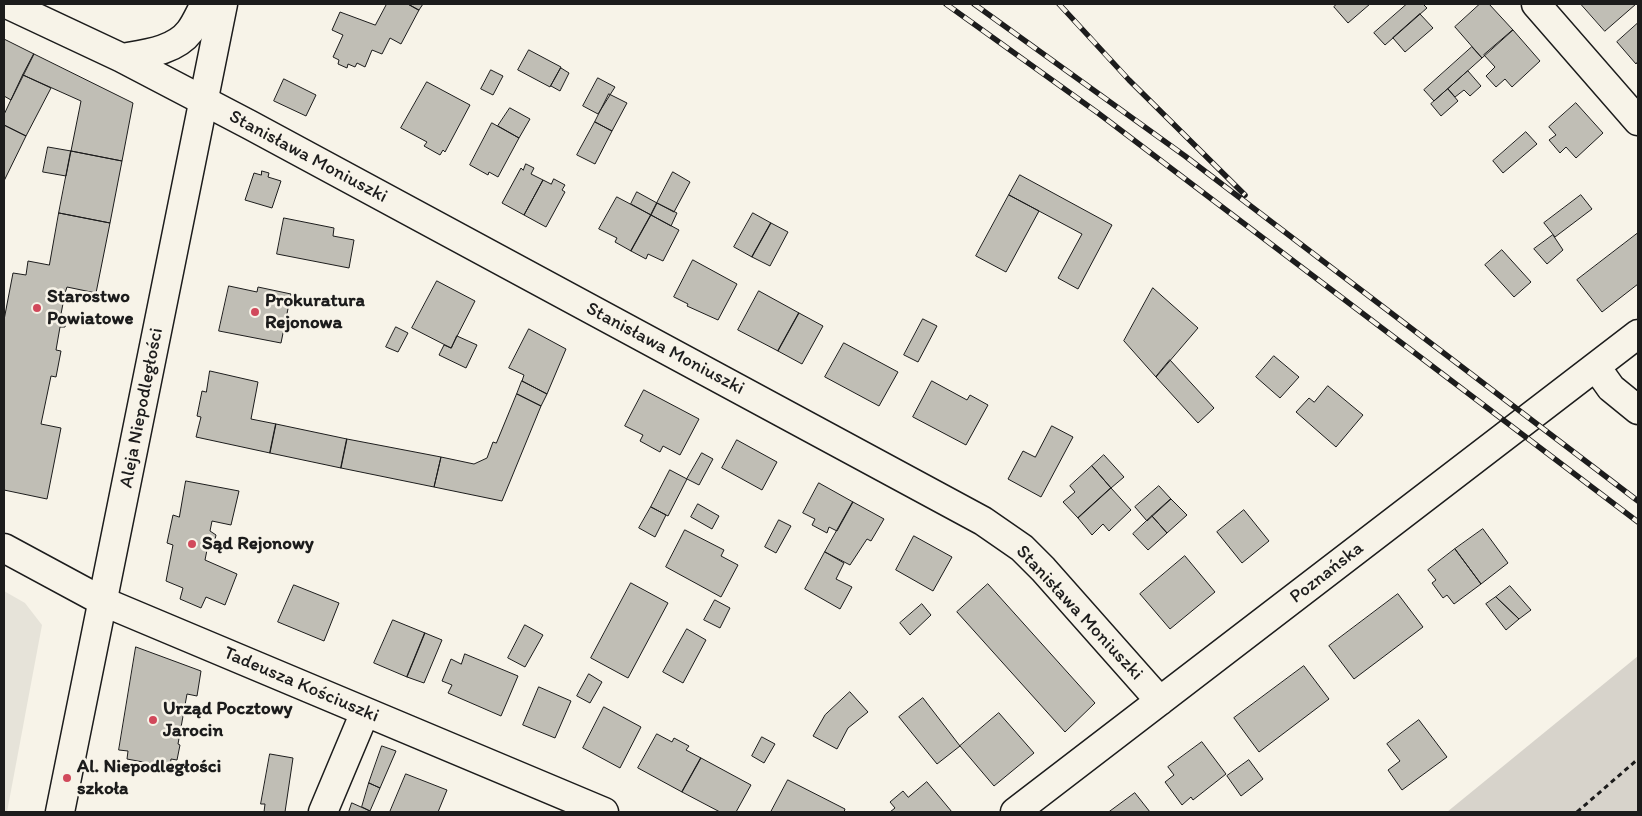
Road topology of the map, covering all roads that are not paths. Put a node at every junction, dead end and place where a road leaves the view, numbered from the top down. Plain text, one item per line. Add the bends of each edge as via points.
1 (7, 4) edge
2 (205, 4) edge
3 (222, 4) edge
4 (1536, 4) edge
5 (50, 13) edge
6 (122, 58) junction
7 (202, 101) junction
8 (1638, 121) edge
9 (1638, 334) edge
10 (1596, 367) junction
11 (1638, 410) edge
12 (4, 548) edge
13 (104, 602) junction
14 (1160, 702) junction
15 (366, 712) junction
16 (60, 812) edge
17 (323, 812) edge
18 (604, 812) edge
19 (1015, 812) edge

1 - 5 street, Stanisława Moniuszki
2 - 6 street via 190,32 180,41
3 - 7 street, Aleja Niepodległości
4 - 8 street
5 - 6 street, Stanisława Moniuszki
6 - 7 street, Stanisława Moniuszki
7 - 13 street, Aleja Niepodległości
7 - 14 street, Stanisława Moniuszki via 983,522 1022,548 1043,569
9 - 10 street, Poznańska
10 - 11 street via 1612,388
10 - 14 street, Poznańska
12 - 13 street, Tadeusza Kościuszki
13 - 15 street, Tadeusza Kościuszki
13 - 16 street, Aleja Niepodległości
14 - 19 street, Poznańska
15 - 17 street
15 - 18 street, Tadeusza Kościuszki

